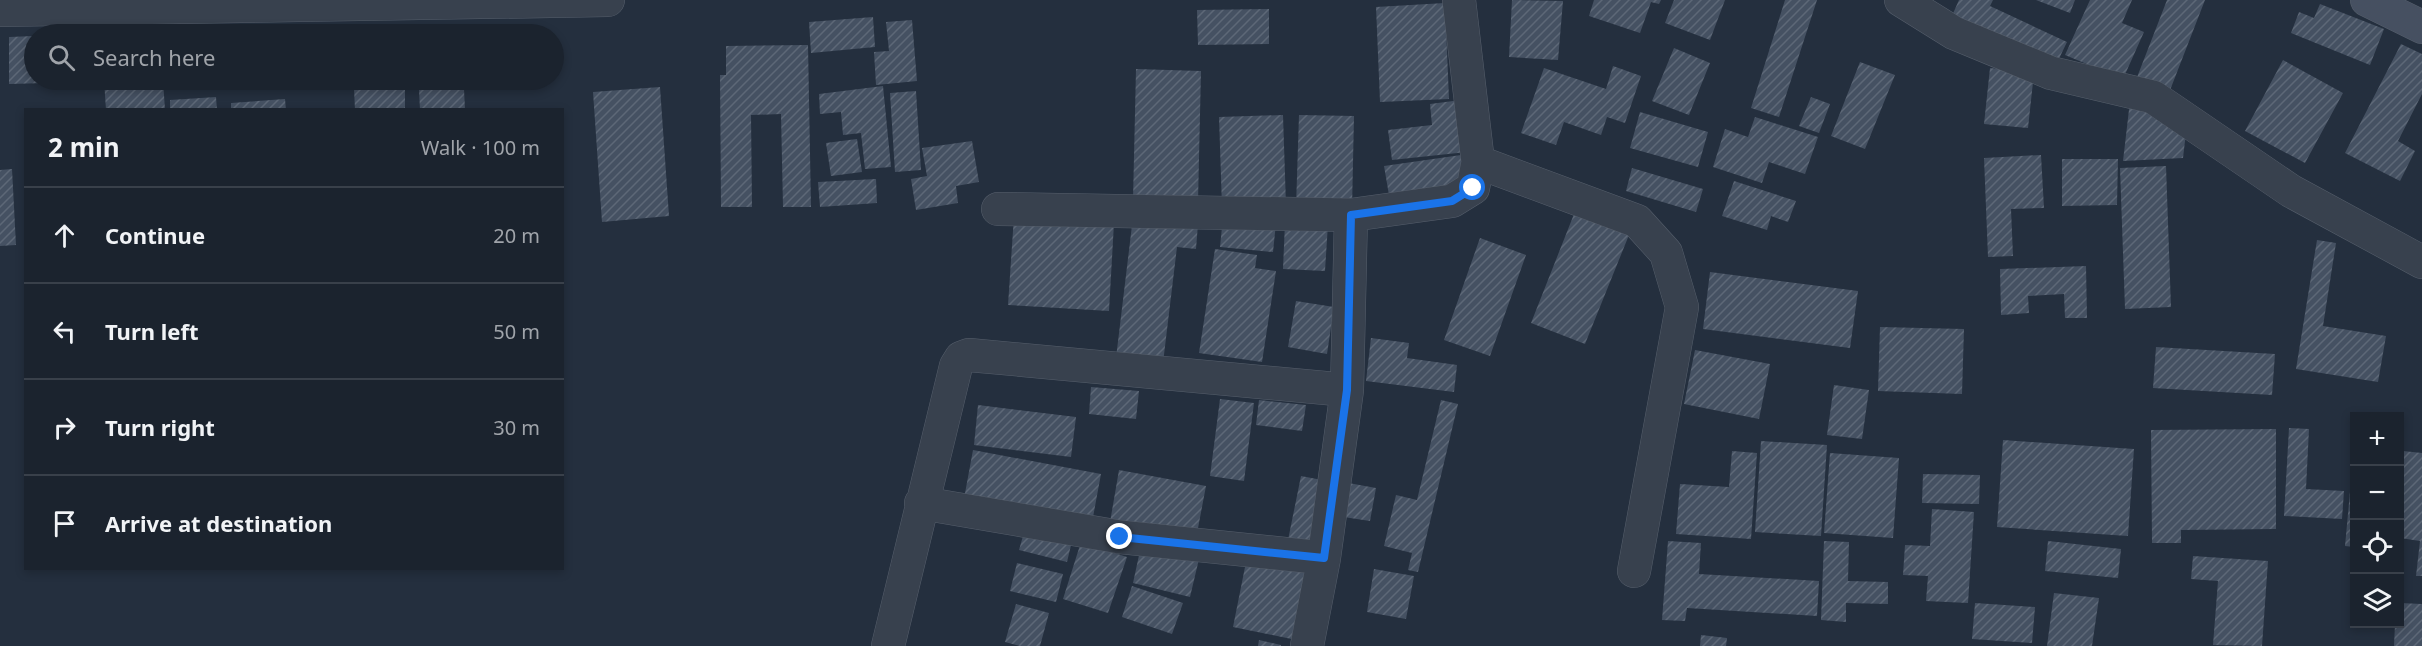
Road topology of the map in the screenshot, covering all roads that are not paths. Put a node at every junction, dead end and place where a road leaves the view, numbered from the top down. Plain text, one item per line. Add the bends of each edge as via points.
1 (608, 0) edge
2 (1459, 0) edge
3 (1900, 0) edge
4 (2367, 0) edge
5 (0, 10) edge
6 (2422, 27) edge
7 (1478, 162) junction
8 (998, 209) dead end
9 (1351, 215) junction
10 (2422, 262) edge
11 (1347, 390) junction
12 (921, 503) junction
13 (1324, 558) junction
14 (1634, 572) dead end
15 (888, 646) edge
16 (1307, 646) edge

1 - 5 street
2 - 7 street
3 - 10 street via 1954,33 2051,73 2153,97 2291,191
4 - 6 street
7 - 9 street via 1473,188 1452,201
7 - 14 street via 1637,221 1666,253 1682,307
8 - 9 street
9 - 11 street
11 - 12 street via 961,357
11 - 13 street
12 - 13 street via 1120,537
12 - 15 street
13 - 16 street

